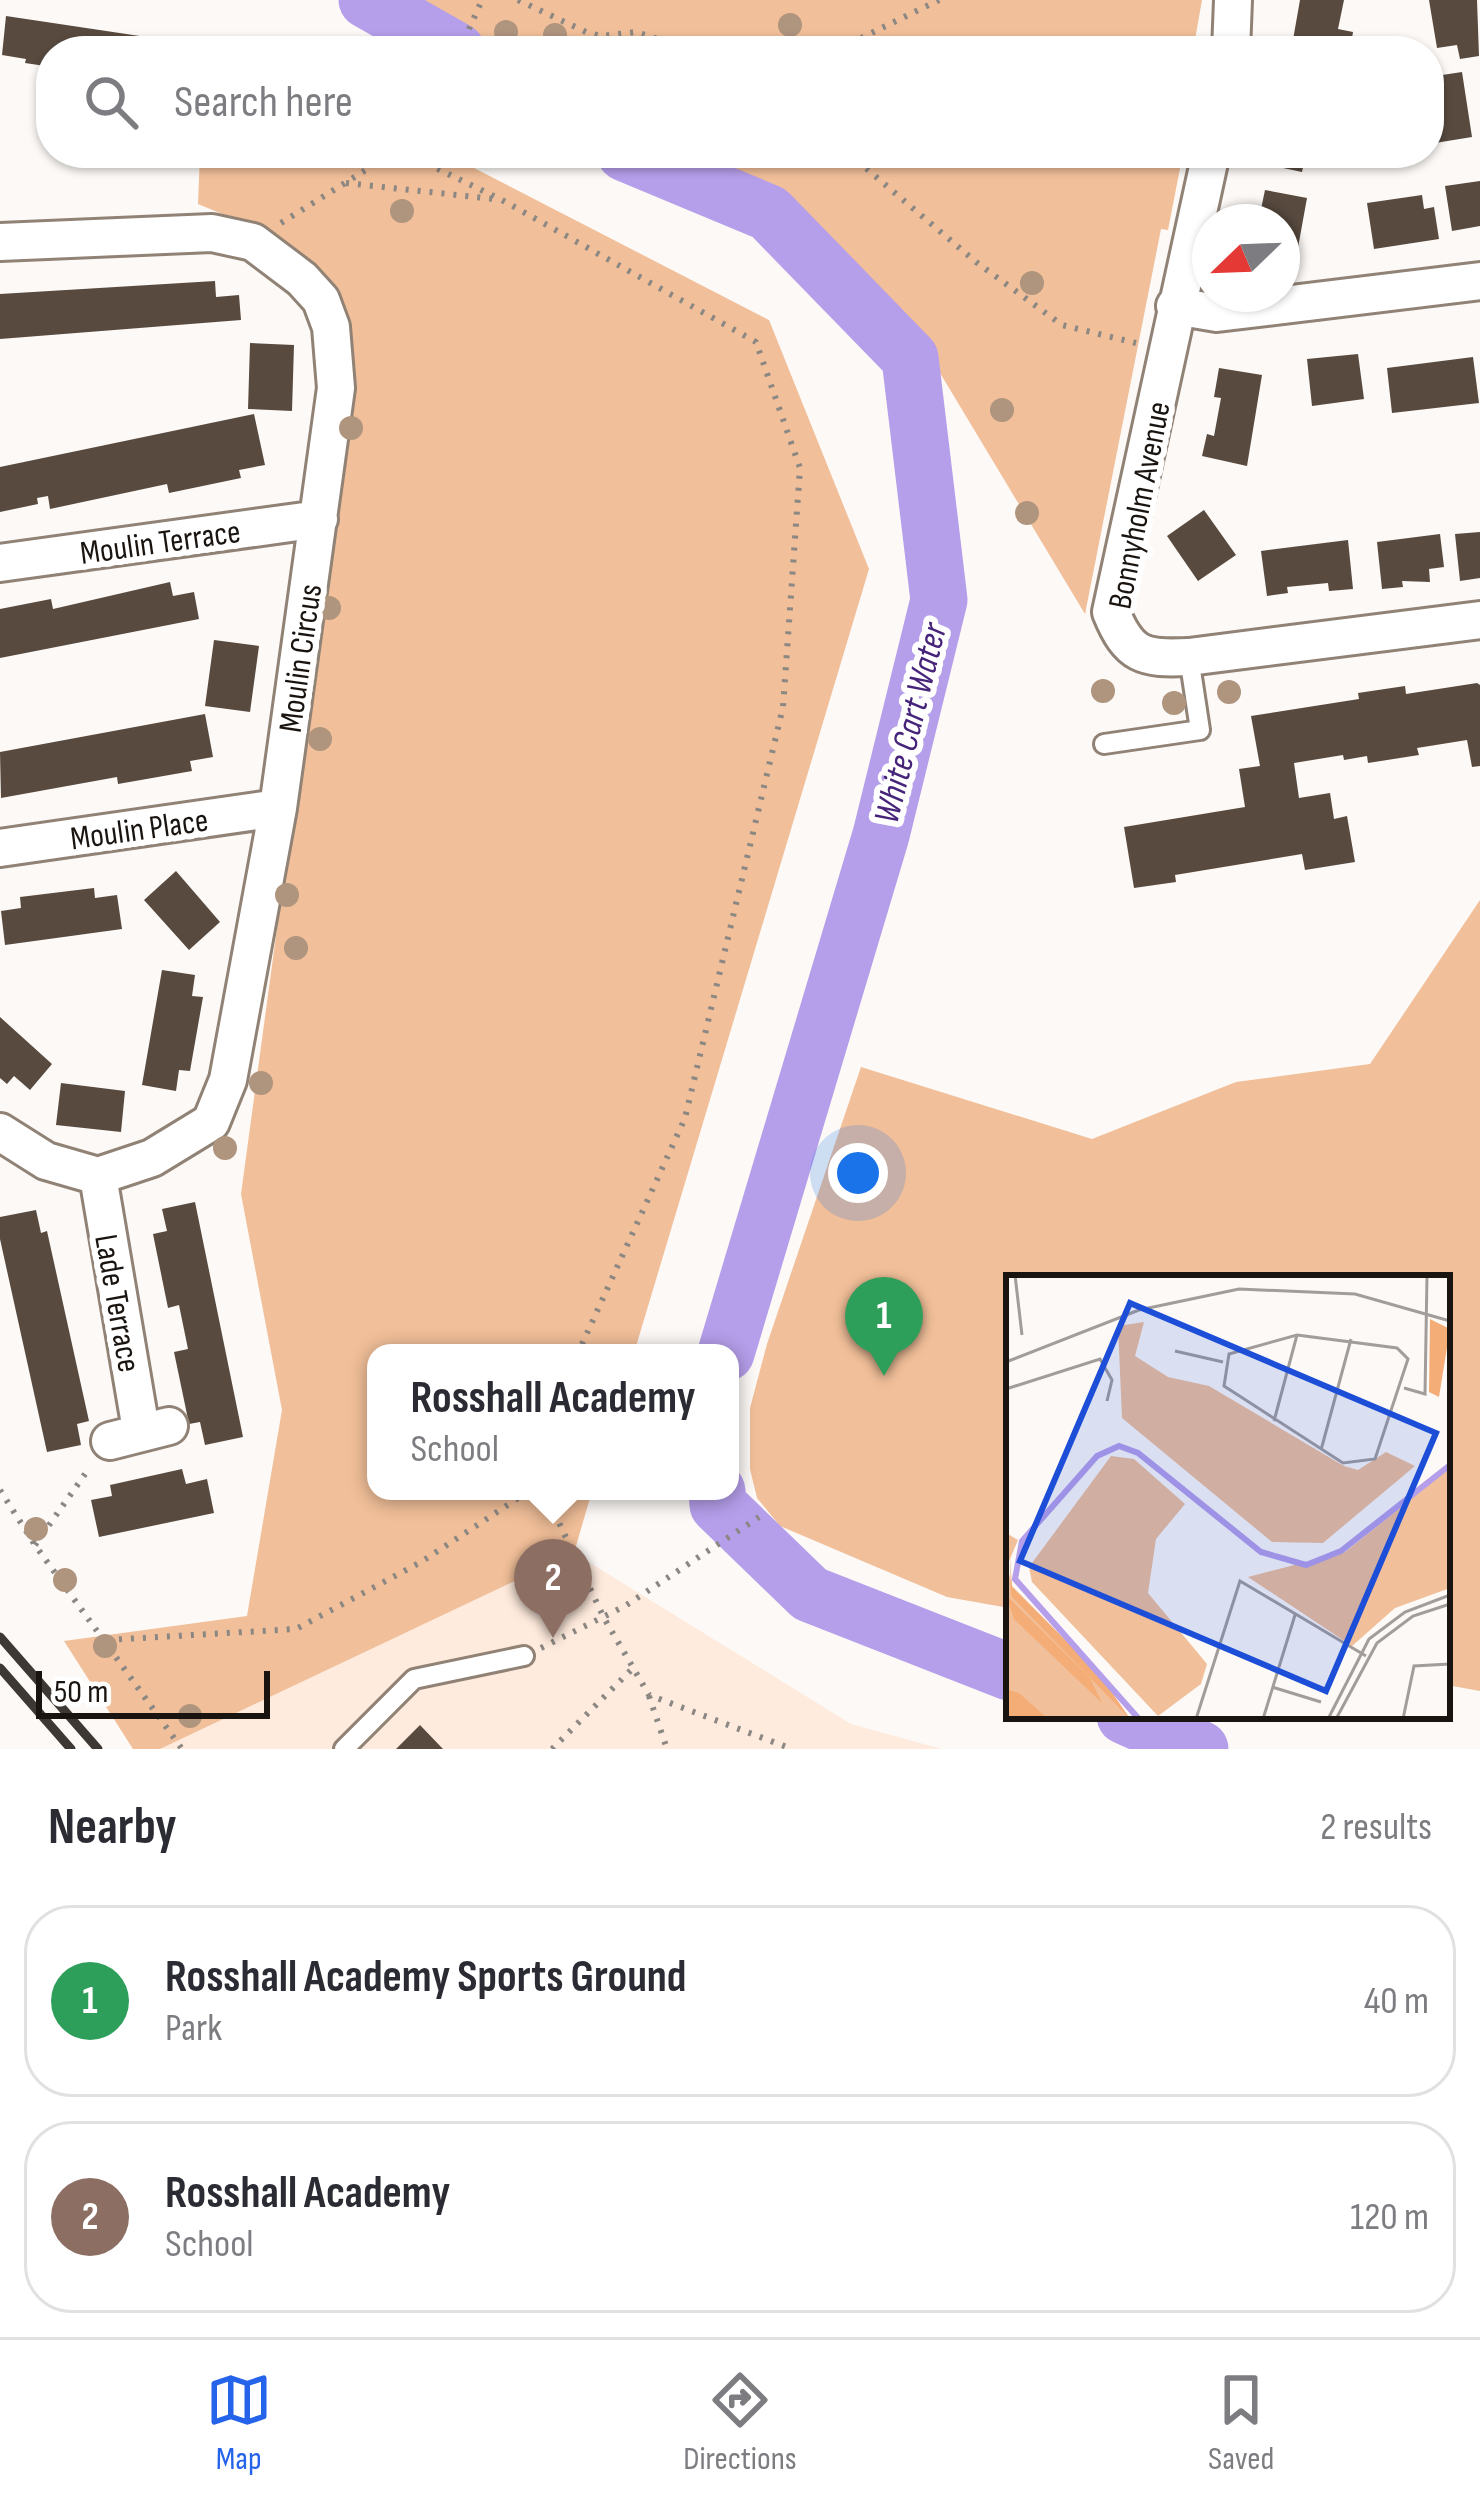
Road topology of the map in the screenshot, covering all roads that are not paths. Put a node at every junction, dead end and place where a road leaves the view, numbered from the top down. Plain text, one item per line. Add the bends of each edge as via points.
1 (1234, 0) edge
2 (1232, 36) edge
3 (1207, 168) edge
4 (0, 242) edge
5 (1480, 281) edge
6 (1175, 306) junction
7 (320, 519) junction
8 (0, 563) edge
9 (1480, 620) edge
10 (1189, 657) junction
11 (1104, 744) dead end
12 (278, 808) junction
13 (0, 848) edge
14 (0, 1132) edge
15 (98, 1176) junction
16 (140, 1432) road end
17 (524, 1656) road end
18 (344, 1749) edge

1 - 2 street
3 - 6 street, Bonnyholm Avenue
4 - 7 street, Moulin Circus via 212,233 254,242 302,279 331,326 336,388
5 - 6 street via 1217,313
6 - 10 street, Bonnyholm Avenue via 1111,612 1123,641 1151,659
7 - 8 street, Moulin Terrace
7 - 12 street, Moulin Circus
9 - 10 street, Bonnyholm Avenue
10 - 11 lane via 1200,730
12 - 13 street, Moulin Place
12 - 15 street, Moulin Circus via 228,1080 211,1121 152,1158
14 - 15 street via 46,1161
15 - 16 street, Lade Terrace
17 - 18 lane via 414,1679

